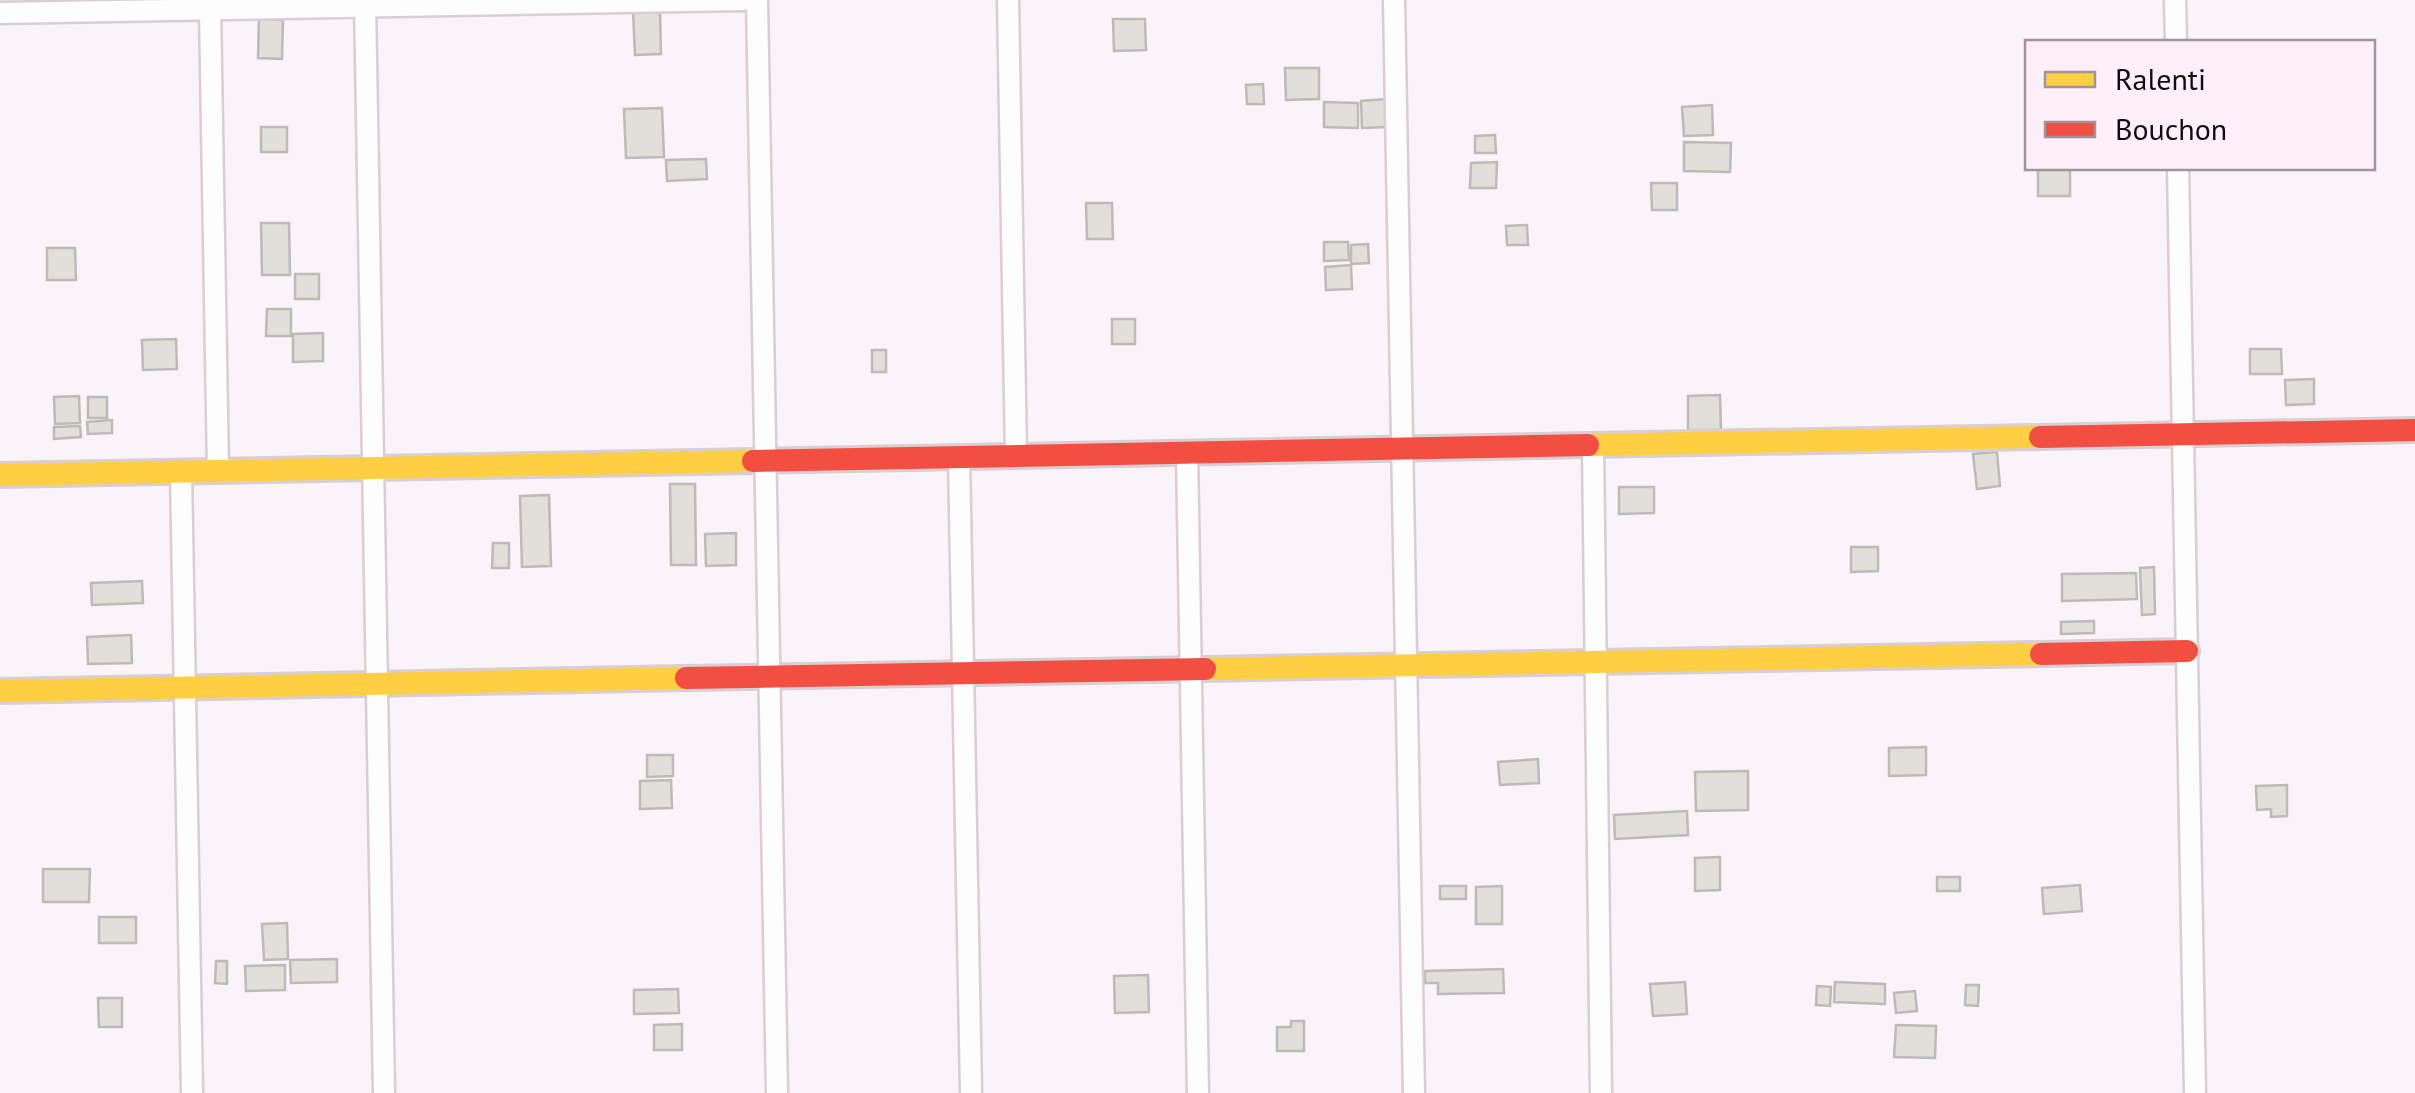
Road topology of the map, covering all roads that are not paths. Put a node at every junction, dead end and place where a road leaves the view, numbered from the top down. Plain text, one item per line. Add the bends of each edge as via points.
1 (743, 0) edge
2 (757, 0) edge
3 (1008, 0) edge
4 (1394, 0) edge
5 (2175, 0) edge
6 (365, 4) edge
7 (210, 10) junction
8 (0, 14) edge
9 (2176, 40) edge
10 (2178, 170) edge
11 (2415, 430) edge
12 (2183, 435) junction
13 (1593, 446) junction
14 (1402, 449) junction
15 (1187, 453) junction
16 (1016, 456) junction
17 (960, 457) junction
18 (766, 460) junction
19 (373, 468) junction
20 (218, 470) junction
21 (181, 472) junction
22 (0, 474) edge
23 (2187, 651) junction
24 (1596, 662) junction
25 (1406, 665) junction
26 (1191, 669) junction
27 (963, 673) junction
28 (770, 677) junction
29 (377, 684) junction
30 (185, 687) junction
31 (0, 691) edge
32 (192, 1093) edge
33 (384, 1093) edge
34 (777, 1093) edge
35 (971, 1093) edge
36 (1198, 1093) edge
37 (1414, 1093) edge
38 (1600, 1093) edge
39 (2195, 1093) edge

1 - 6 street
2 - 18 street
3 - 16 street
4 - 14 street
5 - 9 street
6 - 7 street
6 - 19 street
7 - 8 street
7 - 20 street
10 - 12 street
11 - 12 street
12 - 13 street
12 - 23 street
13 - 14 street
13 - 24 street
14 - 15 street
14 - 25 street
15 - 16 street
15 - 26 street
16 - 17 street
17 - 18 street
17 - 27 street
18 - 19 street
18 - 28 street
19 - 20 street
19 - 29 street
20 - 21 street
21 - 22 street
21 - 30 street
23 - 24 street
23 - 39 street
24 - 25 street
24 - 38 street
25 - 26 street
25 - 37 street
26 - 27 street
26 - 36 street
27 - 28 street
27 - 35 street
28 - 29 street
28 - 34 street
29 - 30 street
29 - 33 street
30 - 31 street
30 - 32 street

